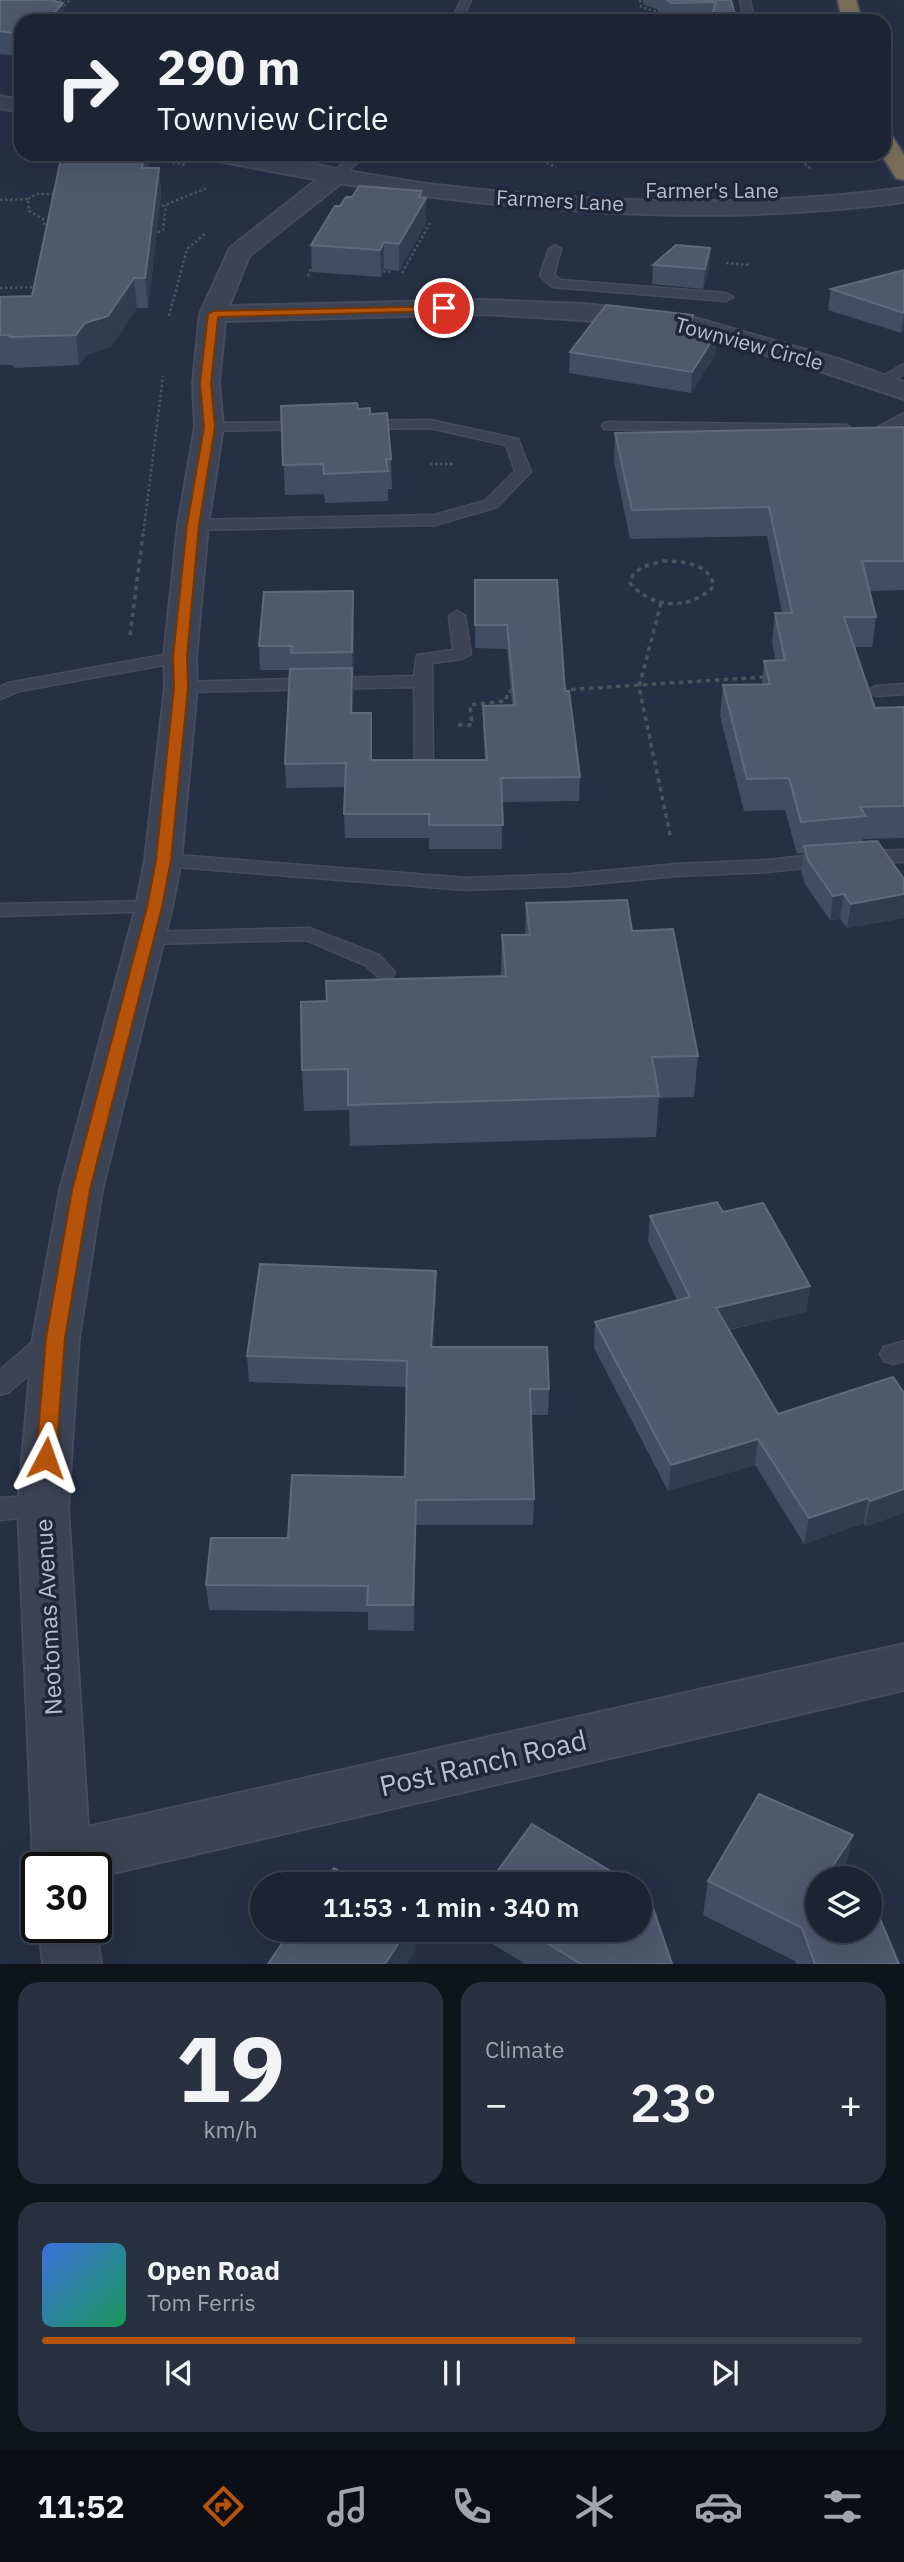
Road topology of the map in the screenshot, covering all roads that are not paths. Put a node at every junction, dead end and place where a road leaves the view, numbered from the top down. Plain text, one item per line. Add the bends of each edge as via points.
1 (891, 152) edge
2 (340, 161) edge
3 (904, 173) edge
4 (904, 193) edge
5 (555, 248) dead end
6 (726, 297) dead end
7 (213, 314) junction
8 (904, 368) edge
9 (879, 382) junction
10 (904, 391) edge
11 (904, 417) edge
12 (347, 425) edge
13 (319, 426) edge
14 (609, 426) dead end
15 (209, 427) junction
16 (869, 429) junction
17 (904, 438) edge
18 (193, 525) junction
19 (457, 616) dead end
20 (180, 672) junction
21 (422, 681) junction
22 (904, 689) edge
23 (876, 691) dead end
24 (0, 694) edge
25 (424, 768) edge
26 (904, 856) edge
27 (163, 860) junction
28 (0, 910) edge
29 (150, 922) junction
30 (385, 972) dead end
31 (56, 1338) junction
32 (0, 1385) edge
33 (43, 1506) junction
34 (0, 1509) edge
35 (904, 1667) edge
36 (61, 1852) edge
37 (109, 1852) edge
38 (70, 1943) edge
39 (72, 1964) edge

1 - 3 highway
2 - 4 street, Farmers Lane via 476,196 593,204 772,205 863,201
2 - 7 street, Neotomas Avenue via 238,253
5 - 6 lane via 547,276 557,284
7 - 9 street, Townview Circle via 484,307 583,312 688,324
7 - 15 street, Neotomas Avenue via 206,383
8 - 9 lane
9 - 10 street, Townview Circle
11 - 16 lane
12 - 18 lane via 430,424 513,443 523,472 491,504 435,520
13 - 15 lane
14 - 16 lane
15 - 18 street, Neotomas Avenue
16 - 17 lane
18 - 20 street, Neotomas Avenue
19 - 21 lane via 462,654 423,659
20 - 21 lane
20 - 24 lane via 14,687
20 - 27 street, Neotomas Avenue
21 - 25 lane
22 - 23 lane
26 - 27 lane via 849,856 767,866 467,884
27 - 29 street, Neotomas Avenue
28 - 29 lane
29 - 30 lane via 309,934 372,960
29 - 31 street, Neotomas Avenue via 81,1190
31 - 32 lane
31 - 33 street, Neotomas Avenue
33 - 34 lane
33 - 36 street, Neotomas Avenue
35 - 37 street, Post Ranch Road
38 - 39 street

